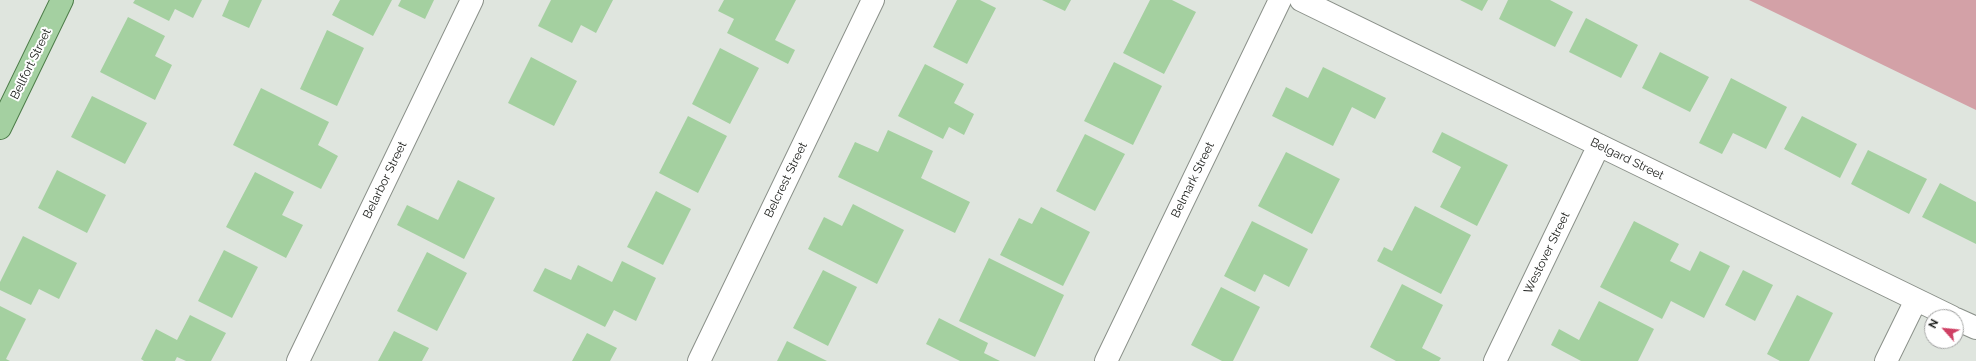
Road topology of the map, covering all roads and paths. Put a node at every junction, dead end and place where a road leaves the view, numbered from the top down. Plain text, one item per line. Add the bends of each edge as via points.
1 (62, 0) edge
2 (472, 0) edge
3 (873, 0) edge
4 (1280, 0) edge
5 (1301, 0) edge
6 (0, 128) edge
7 (1599, 145) junction
8 (1916, 300) junction
9 (1935, 309) edge
10 (1964, 323) edge
11 (1976, 328) edge
12 (298, 361) edge
13 (699, 361) edge
14 (1106, 361) edge
15 (1495, 361) edge
16 (1886, 361) edge

1 - 6 main road, Bellfort Street
2 - 12 street, Belarbor Street
3 - 13 street, Belcrest Street
4 - 14 street, Belmark Street
5 - 7 street, Belgard Street
7 - 8 street, Belgard Street
7 - 15 street, Westover Street
8 - 9 street, Belgard Street
8 - 16 street
10 - 11 street

